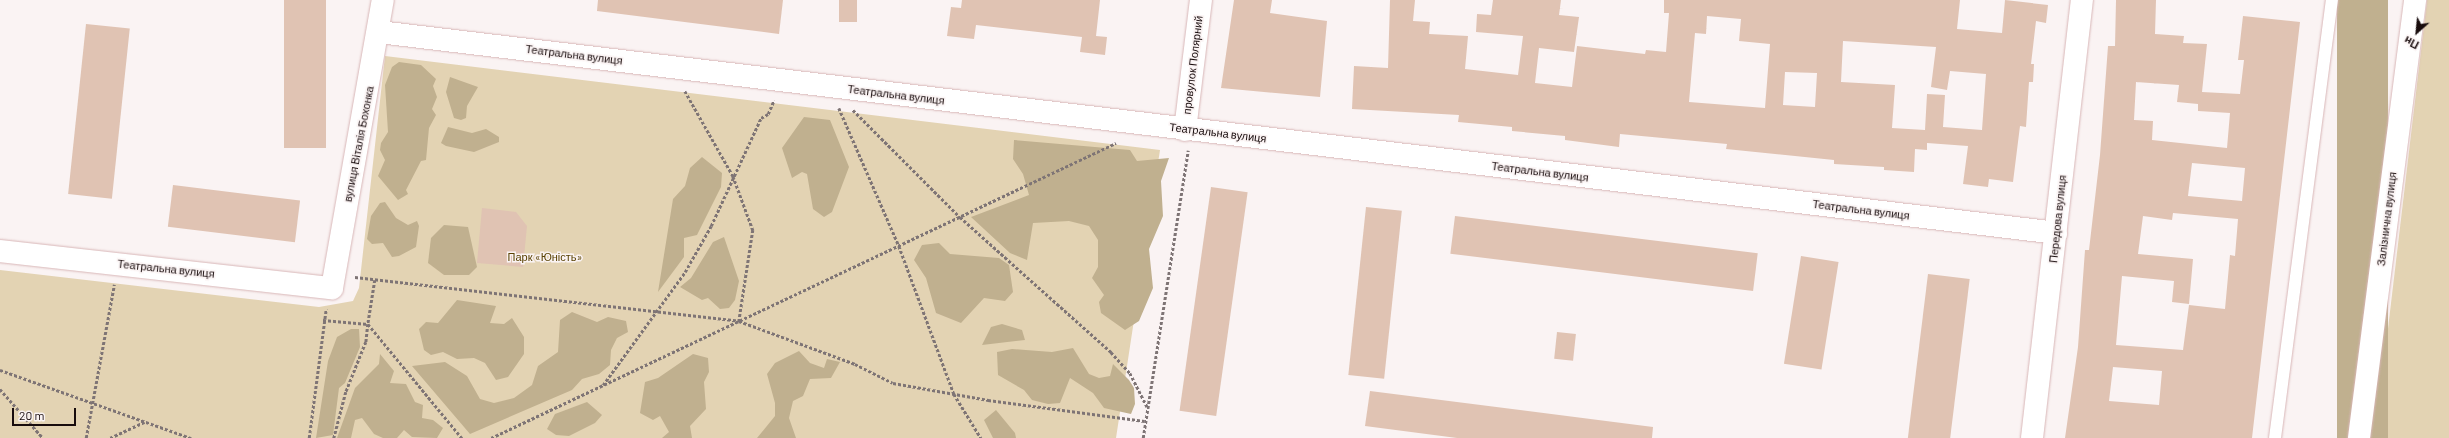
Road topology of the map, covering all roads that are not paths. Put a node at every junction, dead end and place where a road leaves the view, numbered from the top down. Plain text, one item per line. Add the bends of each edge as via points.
1 (383, 0) edge
2 (1201, 0) edge
3 (2082, 0) edge
4 (2332, 0) edge
5 (2416, 0) edge
6 (379, 32) junction
7 (1187, 139) junction
8 (2056, 233) junction
9 (0, 251) edge
10 (340, 280) joint
11 (2032, 438) edge
12 (2275, 438) edge
13 (2359, 438) edge

1 - 6 street, вулиця Віталія Бохонка
2 - 7 street, провулок Полярний
3 - 8 street, Передова вулиця
4 - 12 lane
5 - 13 street, Залізнична вулиця
6 - 7 street, Театральна вулиця via 1138,124
6 - 10 street, вулиця Віталія Бохонка
7 - 8 street, Театральна вулиця
8 - 11 street, Передова вулиця
9 - 10 street, Театральна вулиця

